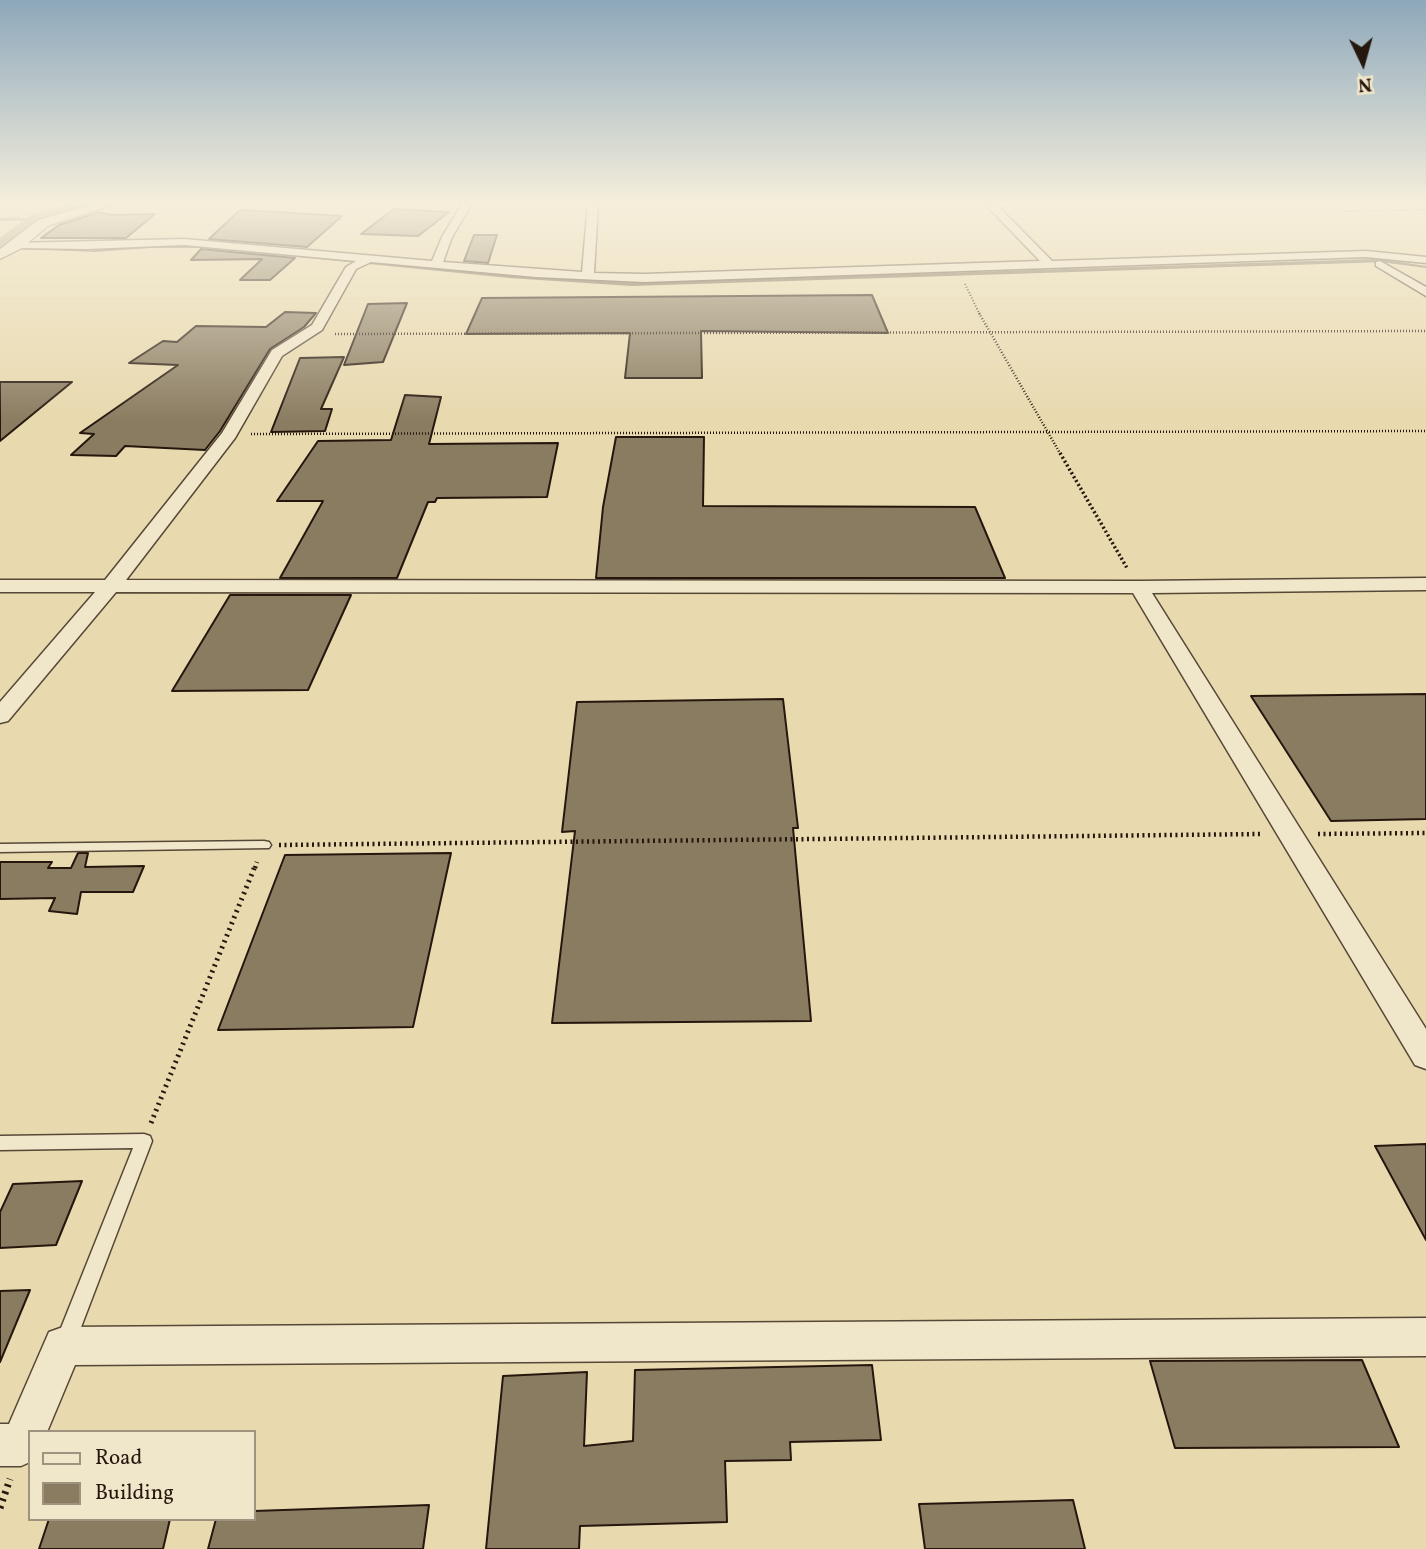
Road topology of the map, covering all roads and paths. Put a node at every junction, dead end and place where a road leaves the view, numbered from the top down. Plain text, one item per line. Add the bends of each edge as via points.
1 (347, 276) edge
2 (596, 276) edge
3 (693, 276) edge
4 (961, 276) edge
5 (1400, 276) edge
6 (1426, 292) edge
7 (1426, 331) edge
8 (989, 333) junction
9 (307, 334) junction
10 (1426, 431) edge
11 (229, 435) junction
12 (1049, 435) junction
13 (1426, 584) edge
14 (0, 586) edge
15 (111, 586) junction
16 (1139, 587) junction
17 (0, 716) edge
18 (1426, 833) edge
19 (1288, 834) junction
20 (264, 845) junction
21 (0, 848) edge
22 (1426, 1056) edge
23 (144, 1141) junction
24 (0, 1143) edge
25 (1426, 1337) edge
26 (63, 1346) junction
27 (0, 1445) edge

1 - 9 street via 317,327
2 - 3 street
4 - 8 path
5 - 6 street
7 - 8 path
8 - 9 path
8 - 12 path
9 - 11 street via 277,353
10 - 12 path
11 - 12 path
11 - 15 street
12 - 16 path
13 - 16 street
14 - 15 street
15 - 16 street
15 - 17 street
16 - 19 street
18 - 19 path
19 - 20 path
19 - 22 street
20 - 21 lane
20 - 23 path
23 - 24 lane
23 - 26 lane
25 - 26 street
26 - 27 street via 21,1445

